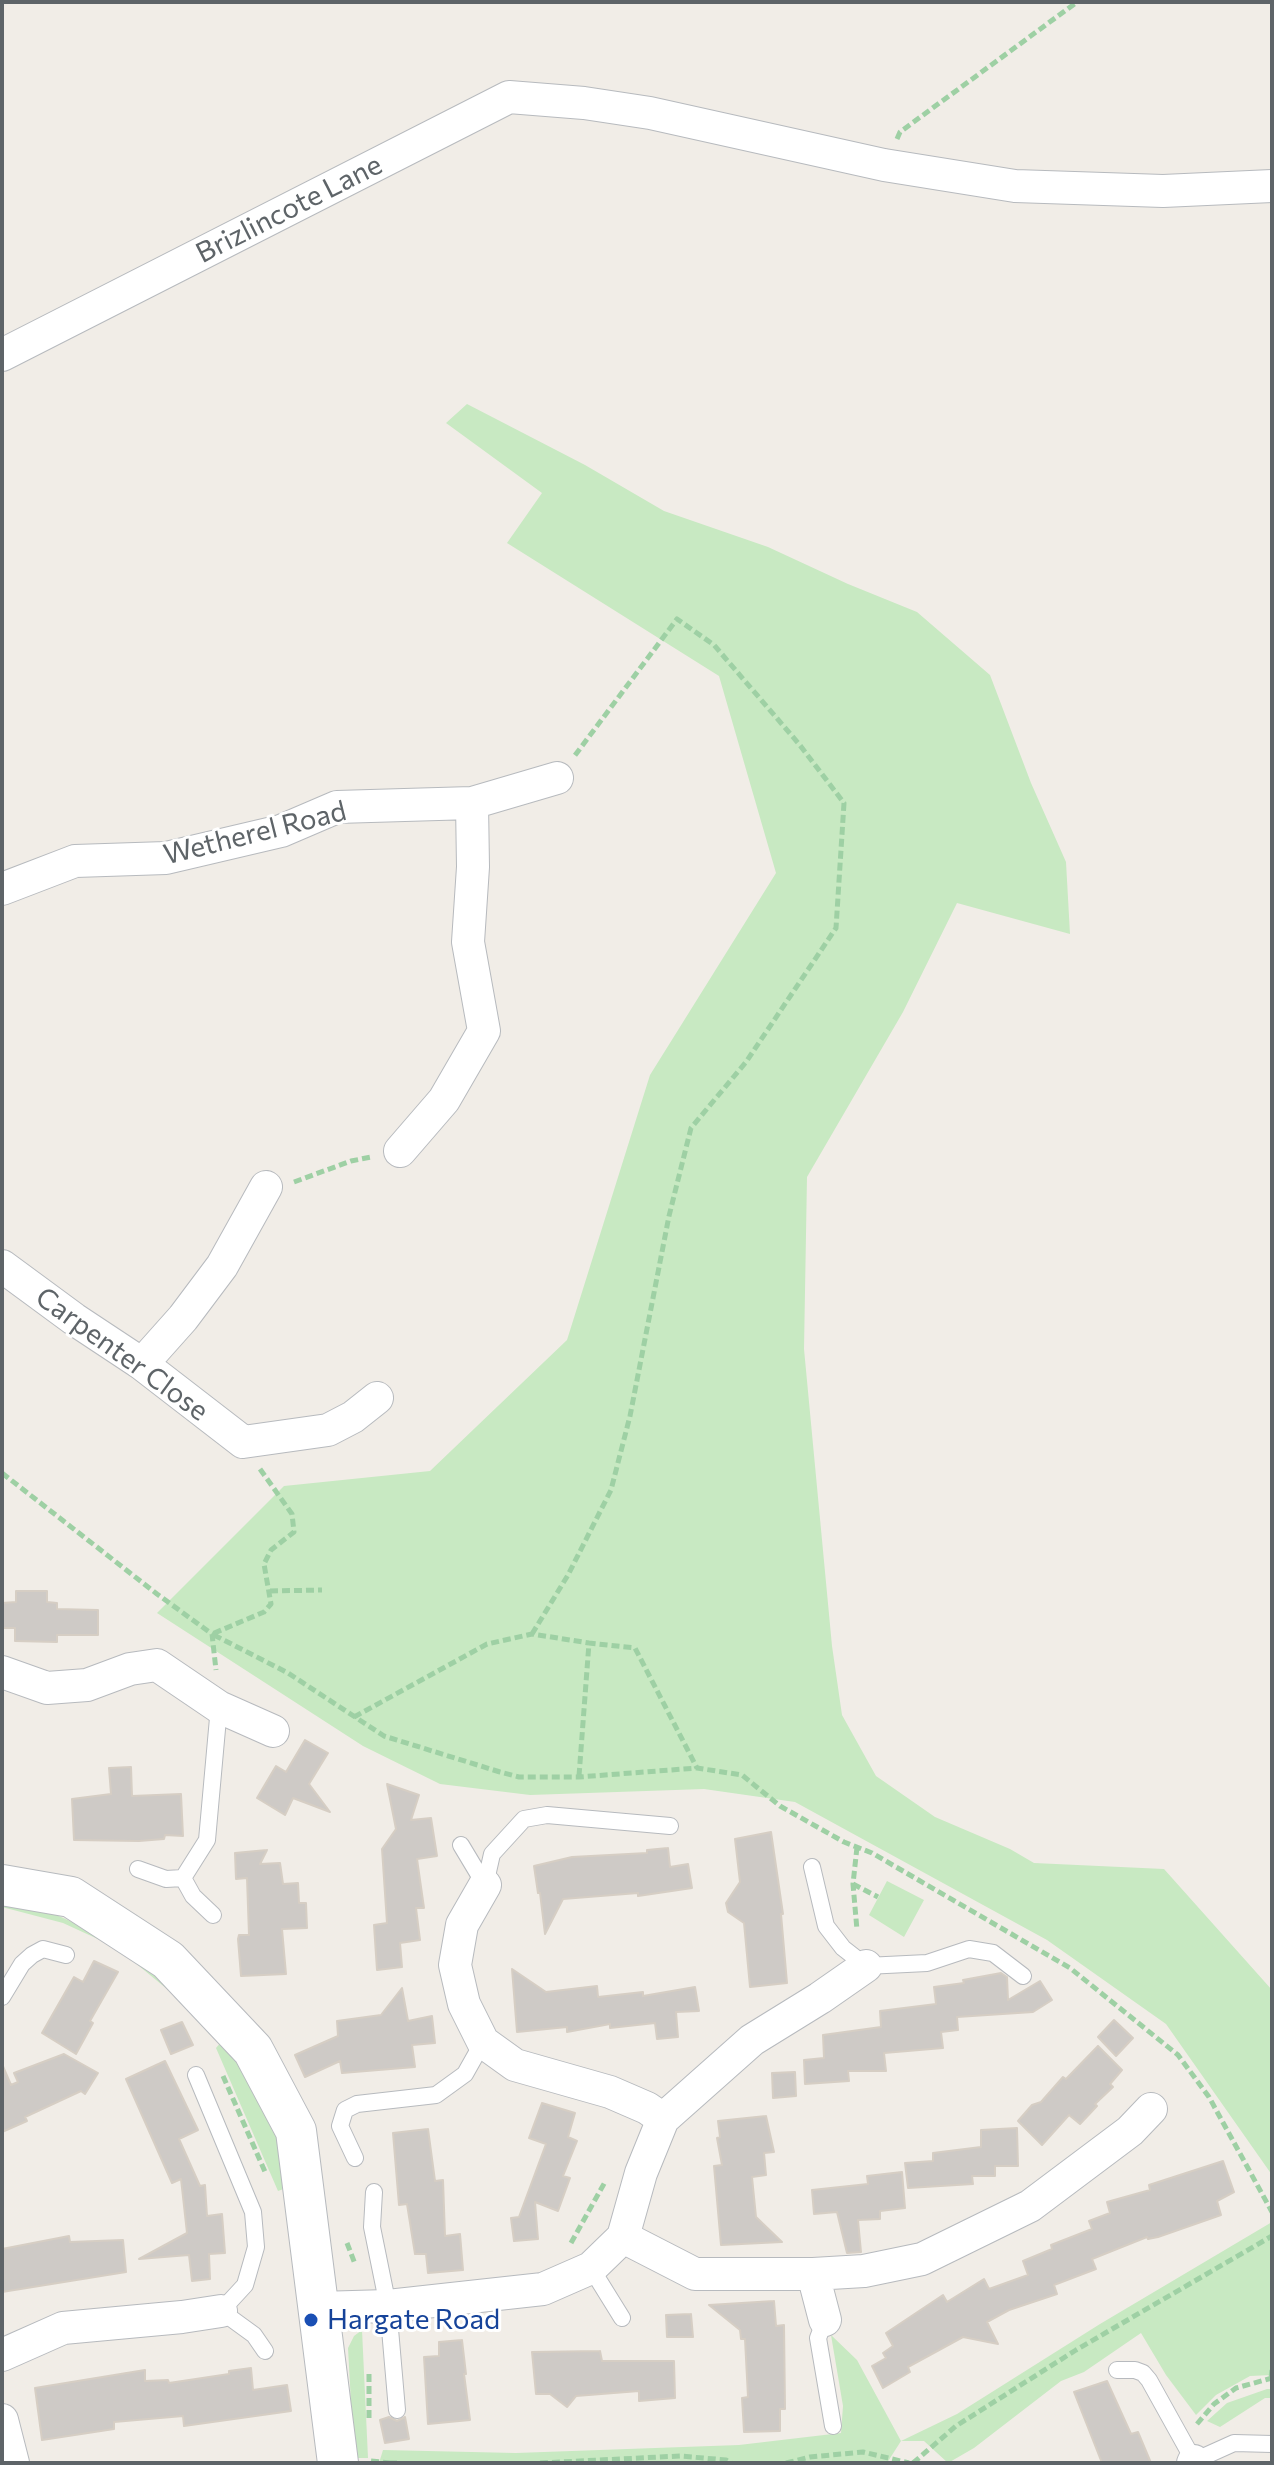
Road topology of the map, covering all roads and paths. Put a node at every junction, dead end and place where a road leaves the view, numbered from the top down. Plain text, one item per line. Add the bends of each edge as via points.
1 (1077, 2) edge
2 (884, 165) junction
3 (1272, 186) edge
4 (2, 355) edge
5 (557, 778) joint
6 (472, 803) junction
7 (2, 889) edge
8 (400, 1151) joint
9 (266, 1187) joint
10 (2, 1266) edge
11 (142, 1364) junction
12 (377, 1398) dead end
13 (243, 1442) junction
14 (2, 1473) edge
15 (322, 1590) dead end
16 (270, 1591) junction
17 (212, 1634) junction
18 (532, 1634) junction
19 (589, 1643) junction
20 (2, 1672) edge
21 (219, 1707) junction
22 (354, 1717) junction
23 (273, 1731) dead end
24 (697, 1768) junction
25 (579, 1777) junction
26 (670, 1826) dead end
27 (461, 1845) dead end
28 (857, 1847) junction
29 (812, 1867) dead end
30 (138, 1869) dead end
31 (183, 1878) junction
32 (853, 1884) junction
33 (2, 1885) edge
34 (485, 1885) junction
35 (878, 1897) dead end
36 (213, 1915) dead end
37 (66, 1955) dead end
38 (866, 1966) junction
39 (1023, 1976) dead end
40 (2, 1997) edge
41 (483, 2042) junction
42 (219, 2066) dead end
43 (196, 2075) dead end
44 (1151, 2109) dead end
45 (663, 2119) junction
46 (355, 2158) dead end
47 (610, 2174) dead end
48 (267, 2177) dead end
49 (374, 2192) dead end
50 (1272, 2212) edge
51 (1272, 2236) edge
52 (623, 2237) junction
53 (591, 2268) junction
54 (813, 2274) junction
55 (543, 2289) junction
56 (388, 2306) junction
57 (318, 2308) junction
58 (221, 2311) junction
59 (622, 2318) dead end
60 (825, 2320) joint
61 (265, 2351) dead end
62 (2, 2355) edge
63 (1272, 2369) edge
64 (1117, 2370) dead end
65 (1272, 2378) edge
66 (397, 2410) dead end
67 (2, 2420) edge
68 (833, 2426) dead end
69 (1272, 2444) edge
70 (892, 2460) edge
71 (1193, 2462) edge
72 (13, 2463) edge
73 (338, 2463) edge
74 (389, 2463) edge
75 (399, 2463) edge
76 (540, 2463) edge
77 (731, 2463) edge
78 (786, 2463) edge
79 (911, 2463) edge

1 - 2 path via 900,132
2 - 3 street, Brizlincote Lane via 1015,186 1163,191
2 - 4 street, Brizlincote Lane via 650,113 509,97
5 - 6 street, Wetherel Road
5 - 18 path via 677,619 714,645 844,803 836,928 746,1062 691,1128 611,1490
6 - 7 street, Wetherel Road via 337,807 281,831 166,858 75,861
6 - 8 street via 468,942 484,1031 444,1100
8 - 9 path
9 - 11 street via 222,1266
10 - 11 street, Carpenter Close
11 - 13 street, Carpenter Close
12 - 13 street via 328,1430
13 - 16 path via 292,1514 294,1532 271,1550 264,1564
14 - 17 path
15 - 16 path
16 - 17 path via 271,1604 264,1612
17 - 21 path
17 - 22 path via 288,1673
18 - 19 path
18 - 22 path via 487,1644
19 - 24 path via 635,1648
19 - 25 path
20 - 21 street via 47,1688 87,1685 157,1665
21 - 23 street
21 - 31 lane via 207,1840
22 - 25 path via 384,1736 500,1772
24 - 25 path
24 - 28 path via 742,1775 780,1806
26 - 34 lane via 547,1815 524,1819 492,1854
27 - 34 lane
28 - 32 path
28 - 50 path via 1070,1968 1178,2055 1209,2097
29 - 38 lane via 826,1926
30 - 31 lane via 166,1879
31 - 36 lane
32 - 35 path
32 - 38 path
33 - 57 street via 71,1897 168,1960 253,2050 296,2131
34 - 41 street via 462,1925 455,1965 464,2004
37 - 40 lane via 43,1949 32,1955
38 - 39 lane via 927,1963 969,1949 993,1953
38 - 45 street via 752,2040
41 - 45 street via 515,2065 610,2092
41 - 46 lane via 465,2074 436,2095 345,2110 340,2126
42 - 48 path
43 - 58 lane via 253,2212 256,2247 245,2285
44 - 54 street via 1042,2197 1003,2220 922,2259
45 - 52 street
47 - 55 path
49 - 56 lane via 372,2227
51 - 79 path via 956,2426
52 - 53 street
52 - 54 street via 695,2274
53 - 55 street
53 - 59 lane
54 - 60 street
55 - 56 street
56 - 57 street
56 - 66 lane
57 - 73 street
58 - 61 lane via 254,2335
58 - 62 street via 63,2328
60 - 68 lane via 818,2338
63 - 65 path
64 - 71 lane via 1135,2370 1149,2380
65 - 71 path via 1236,2388 1214,2404 1197,2424
67 - 72 street
69 - 71 lane via 1234,2443
70 - 78 path via 863,2452
70 - 79 path
74 - 75 path
76 - 77 path via 680,2456

